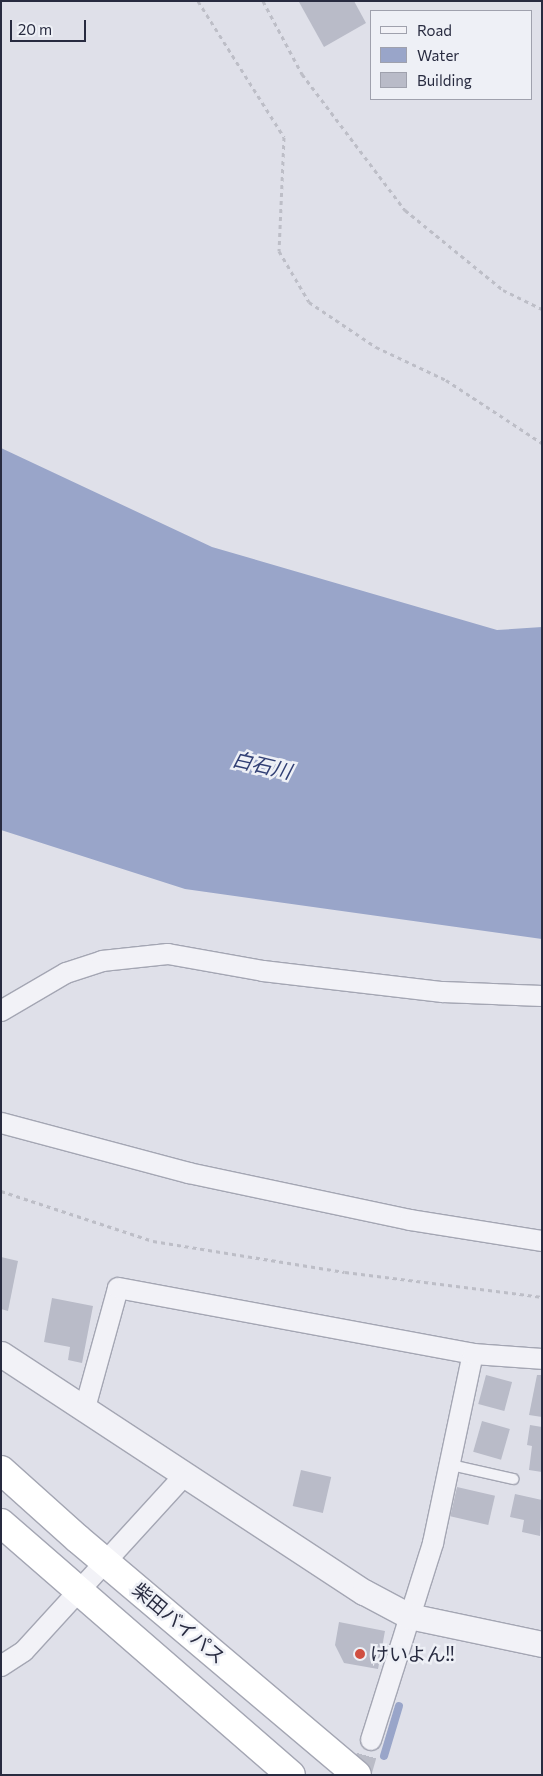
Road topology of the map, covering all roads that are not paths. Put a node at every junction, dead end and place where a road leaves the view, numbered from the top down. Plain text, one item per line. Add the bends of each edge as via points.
1 (542, 996) edge
2 (1, 1011) edge
3 (1, 1123) edge
4 (542, 1241) edge
5 (1, 1354) edge
6 (473, 1354) junction
7 (542, 1359) edge
8 (85, 1408) junction
9 (451, 1465) junction
10 (1, 1470) edge
11 (184, 1476) junction
12 (513, 1479) dead end
13 (1, 1523) edge
14 (104, 1561) junction
15 (79, 1591) junction
16 (409, 1616) junction
17 (542, 1644) edge
18 (1, 1666) edge
19 (371, 1740) tunnel mouth
20 (291, 1775) edge
21 (357, 1775) edge

1 - 2 street via 443,992 263,971 168,954 102,961 66,973
3 - 4 street via 189,1173 410,1220
5 - 8 street
6 - 7 street
6 - 8 street via 118,1288
6 - 9 street
8 - 11 street
9 - 12 lane
9 - 16 street via 433,1543
10 - 14 highway, 柴田バイパス
11 - 14 street
11 - 16 street via 364,1592
13 - 15 highway
14 - 15 street
14 - 21 highway, 柴田バイパス
15 - 18 street via 24,1651
15 - 20 highway
16 - 17 street
16 - 19 street

